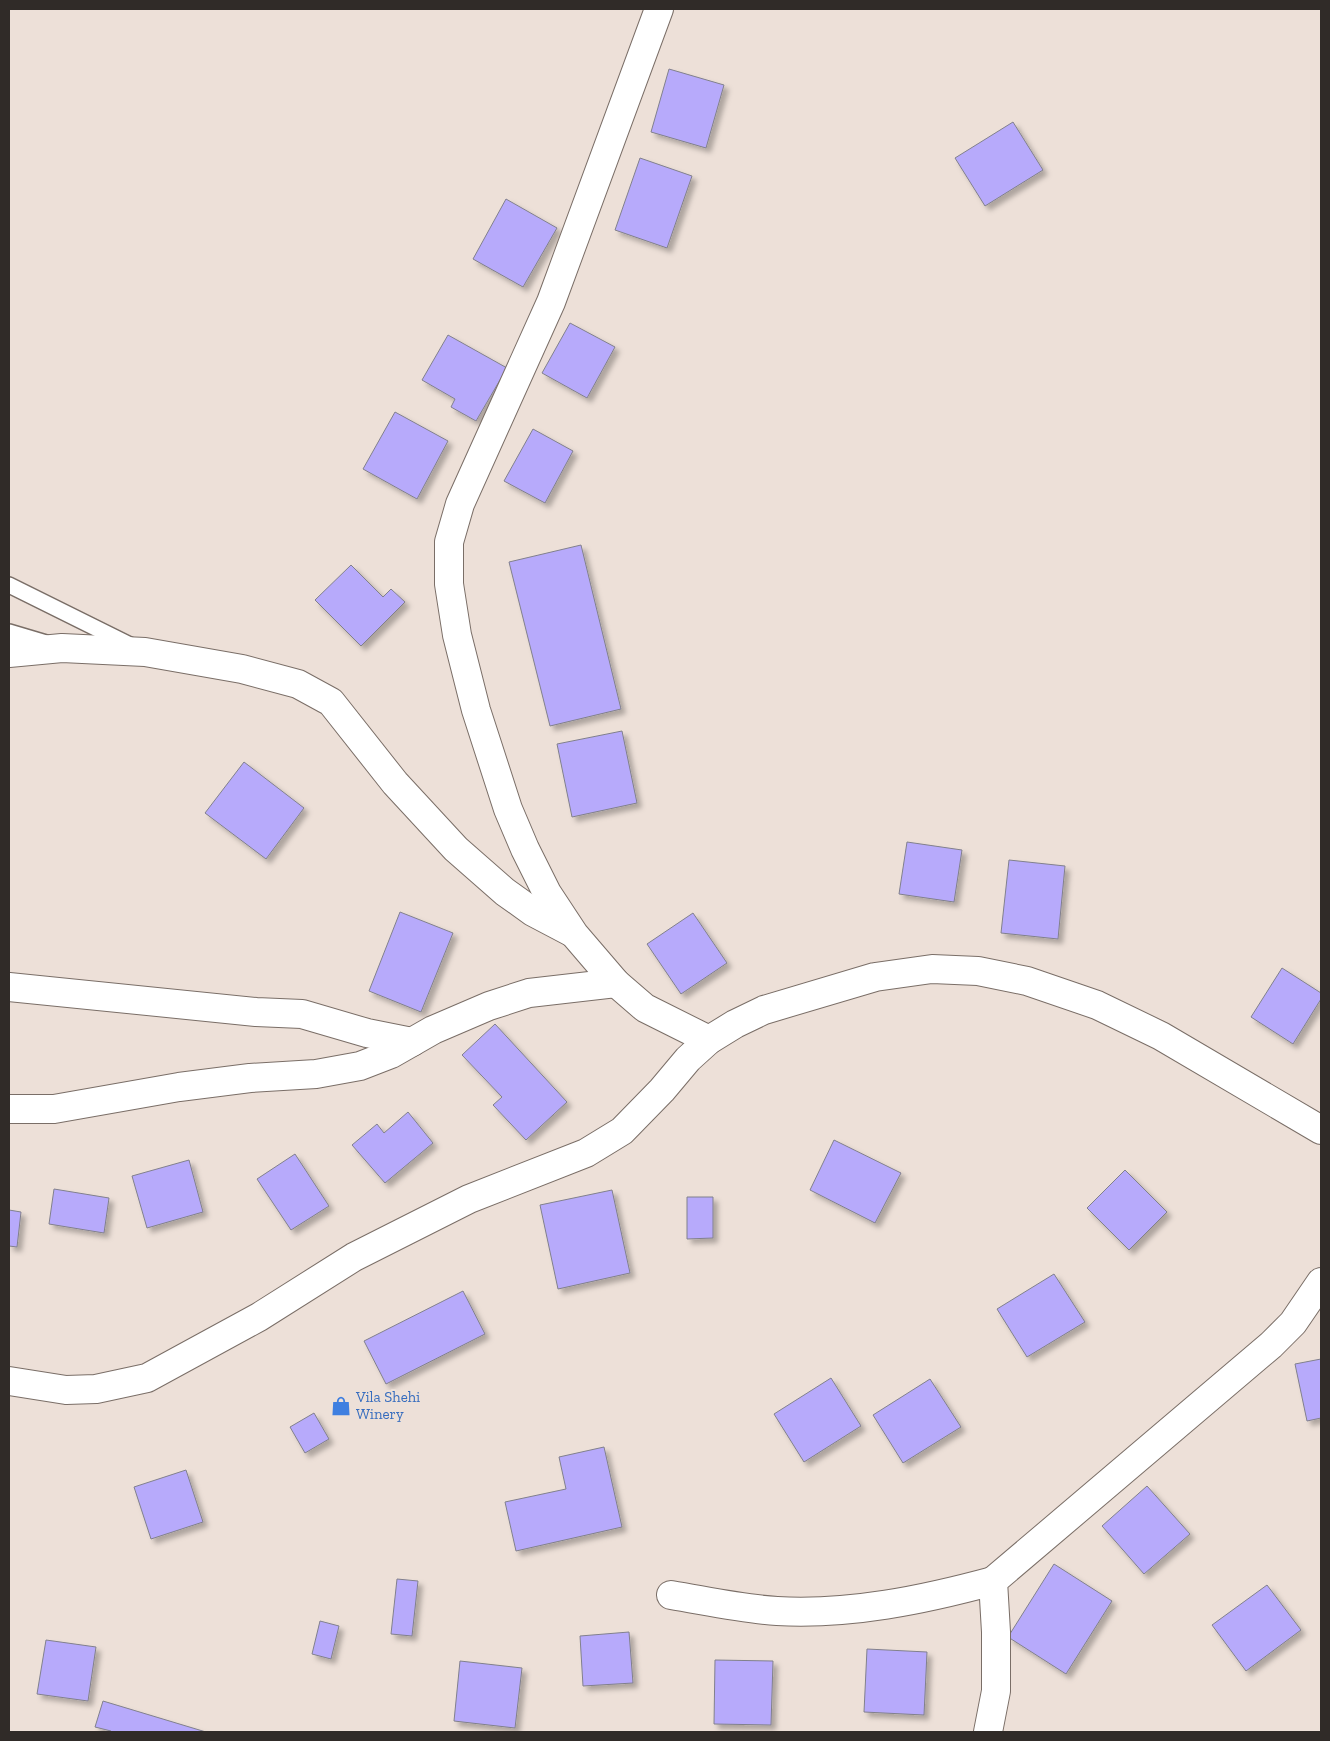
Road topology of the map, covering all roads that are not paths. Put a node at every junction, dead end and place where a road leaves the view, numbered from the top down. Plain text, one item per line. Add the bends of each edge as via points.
1 (659, 9) edge
2 (9, 585) edge
3 (9, 632) edge
4 (62, 648) junction
5 (145, 652) junction
6 (9, 653) edge
7 (574, 934) junction
8 (616, 984) junction
9 (9, 987) edge
10 (709, 1040) junction
11 (412, 1042) junction
12 (9, 1109) edge
13 (1321, 1130) edge
14 (1321, 1282) edge
15 (9, 1381) edge
16 (993, 1581) junction
17 (672, 1595) dead end
18 (988, 1732) edge

1 - 7 street via 551,302 460,504 449,542 449,584 457,635 476,710 508,809 525,849 547,894
2 - 5 lane
3 - 4 lane
4 - 5 street
4 - 6 street
5 - 7 street via 242,669 298,684 331,702 395,784 456,849 505,892 533,912
7 - 8 street
8 - 10 street via 645,1008
8 - 11 street via 529,993 441,1026
9 - 11 street via 302,1014
10 - 13 street via 764,1010 875,977 932,969 978,971 1026,982 1097,1005 1162,1036
10 - 15 street via 622,1131 586,1153 469,1199 354,1257 259,1317 147,1378 96,1389 66,1390
11 - 12 street via 360,1066 316,1074 179,1087 54,1109
14 - 16 street via 1292,1323 1271,1345
16 - 17 street via 926,1598 831,1610 778,1611 728,1606
16 - 18 street via 996,1690

